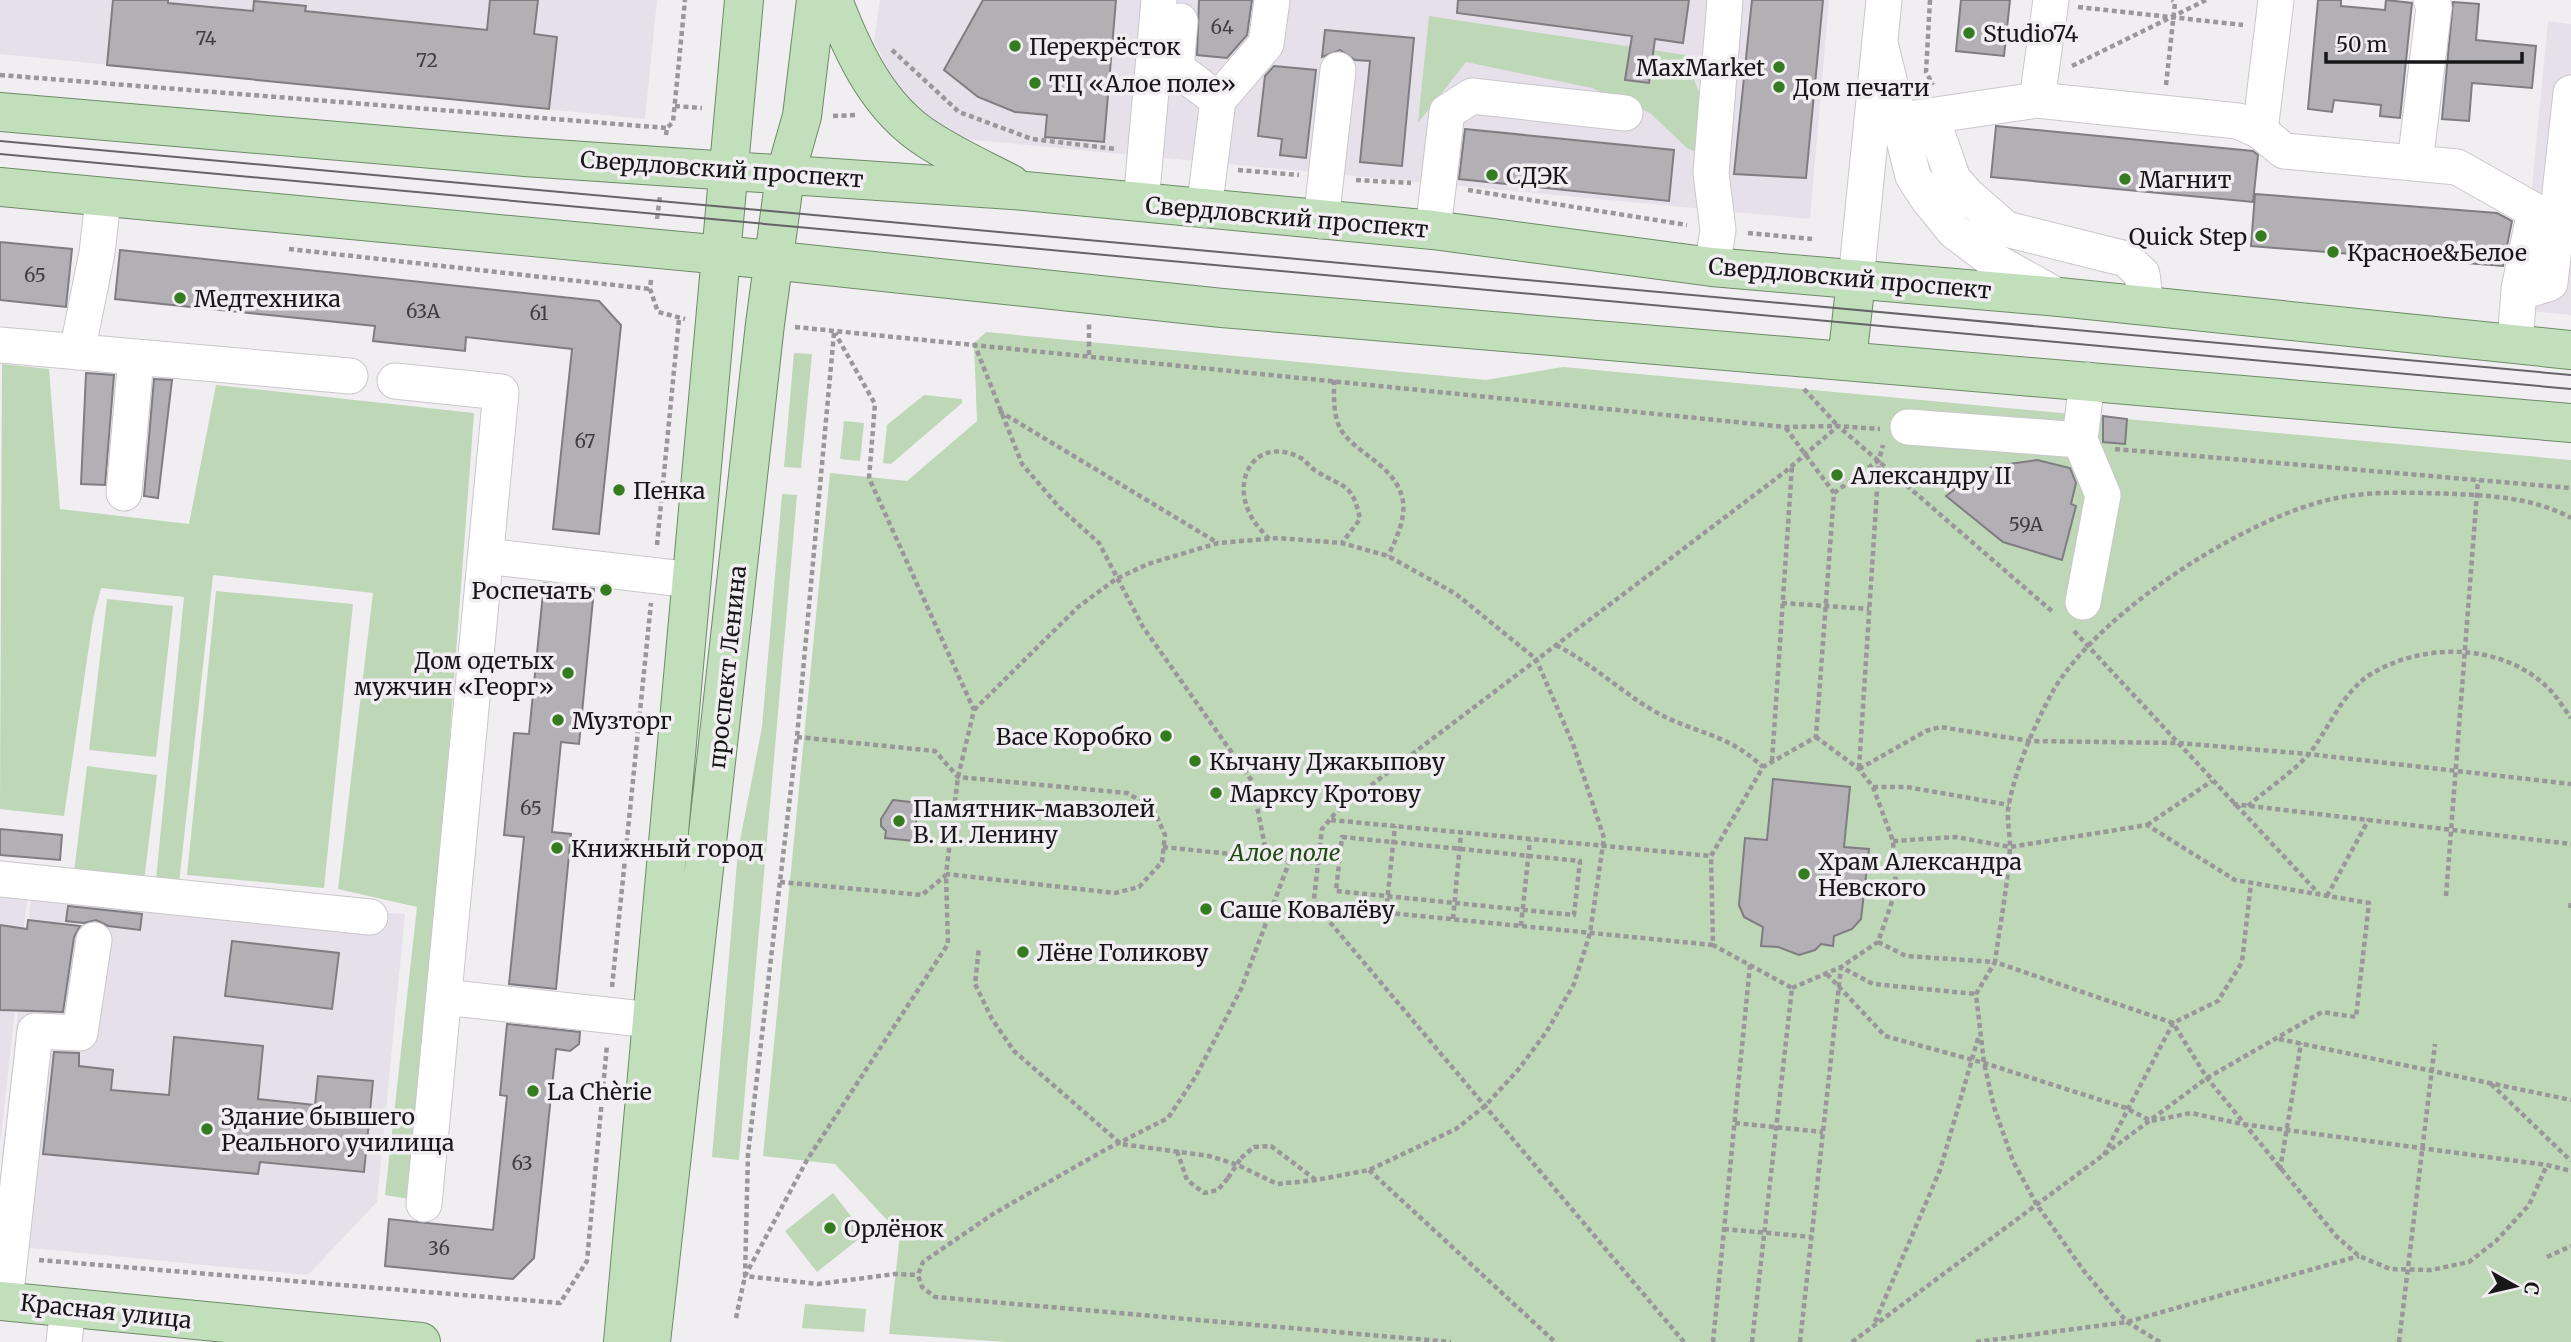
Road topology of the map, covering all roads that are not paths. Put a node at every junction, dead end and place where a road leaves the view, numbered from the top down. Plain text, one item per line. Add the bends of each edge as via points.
1 (744, 0) edge
2 (816, 0) edge
3 (833, 0) edge
4 (1159, 0) edge
5 (1182, 0) edge
6 (1272, 0) edge
7 (1724, 0) edge
8 (1884, 0) edge
9 (2276, 0) edge
10 (2431, 0) edge
11 (2051, 2) edge
12 (1880, 43) junction
13 (1338, 70) dead end
14 (2038, 91) junction
15 (2571, 93) edge
16 (1218, 100) junction
17 (1922, 108) junction
18 (0, 112) edge
19 (1625, 113) dead end
20 (2260, 131) junction
21 (2415, 163) junction
22 (730, 173) junction
23 (785, 176) junction
24 (0, 187) edge
25 (1025, 191) junction
26 (103, 199) junction
27 (1141, 203) junction
28 (1204, 210) junction
29 (1321, 221) junction
30 (1433, 230) junction
31 (723, 256) junction
32 (774, 261) junction
33 (1712, 267) junction
34 (1856, 281) junction
35 (2519, 289) junction
36 (2059, 297) junction
37 (2146, 305) junction
38 (2515, 344) junction
39 (0, 345) edge
40 (2571, 350) edge
41 (77, 352) junction
42 (136, 358) junction
43 (1847, 359) junction
44 (351, 376) dead end
45 (2087, 380) junction
46 (395, 381) dead end
47 (2571, 423) edge
48 (1893, 433) road end
49 (2082, 444) junction
50 (124, 493) dead end
51 (486, 556) junction
52 (692, 580) junction
53 (2071, 616) road end
54 (0, 880) edge
55 (370, 917) dead end
56 (94, 940) dead end
57 (444, 997) junction
58 (651, 1020) junction
59 (424, 1203) dead end
60 (3, 1301) edge
61 (66, 1325) edge
62 (355, 1339) edge
63 (421, 1342) edge
64 (623, 1342) edge
65 (652, 1342) edge

1 - 22 main road, проспект Ленина
2 - 23 main road, проспект Ленина via 802,116
3 - 25 main road via 869,79 900,116 928,140
4 - 27 street
5 - 16 street via 1176,68
6 - 16 street via 1266,44
7 - 33 street via 1711,173 1717,230
8 - 12 street
9 - 20 street
10 - 21 street via 2434,7
11 - 14 street
12 - 17 street
12 - 34 street
13 - 29 street
14 - 17 street
14 - 20 street via 2238,121
15 - 35 street via 2550,283
16 - 28 street
17 - 36 street via 1913,176 1954,231 1991,260
17 - 37 street via 1953,179 1967,195 2006,229 2126,259 2142,274
18 - 22 main road, Свердловский проспект
19 - 30 street via 1472,96 1447,112
20 - 21 street via 2284,151
21 - 35 street via 2457,167 2535,211
22 - 23 main road, Свердловский проспект
22 - 31 main road, проспект Ленина
23 - 25 main road, Свердловский проспект
23 - 32 main road, проспект Ленина
24 - 26 main road
25 - 27 main road, Свердловский проспект
26 - 31 main road
26 - 41 street
27 - 28 main road, Свердловский проспект
28 - 29 main road, Свердловский проспект
29 - 30 main road, Свердловский проспект
30 - 33 main road, Свердловский проспект
31 - 32 main road
31 - 52 main road, проспект Ленина
32 - 43 main road via 1235,309
32 - 65 main road, проспект Ленина
33 - 34 main road, Свердловский проспект
34 - 36 main road, Свердловский проспект
34 - 43 main road
35 - 38 street
36 - 37 main road, Свердловский проспект
37 - 38 main road, Свердловский проспект
38 - 40 main road, Свердловский проспект
39 - 41 street
41 - 42 street
42 - 44 street
42 - 50 street
43 - 45 main road
45 - 47 main road
45 - 49 street
46 - 51 street via 501,392
48 - 49 street
49 - 53 street via 2104,495
51 - 52 street
51 - 57 street
52 - 58 main road, проспект Ленина
54 - 55 street
56 - 60 street via 80,1033 35,1031
57 - 58 street
57 - 59 street
58 - 64 main road, проспект Ленина
60 - 61 main road, Красная улица
61 - 62 main road, Красная улица
62 - 63 main road, Красная улица

